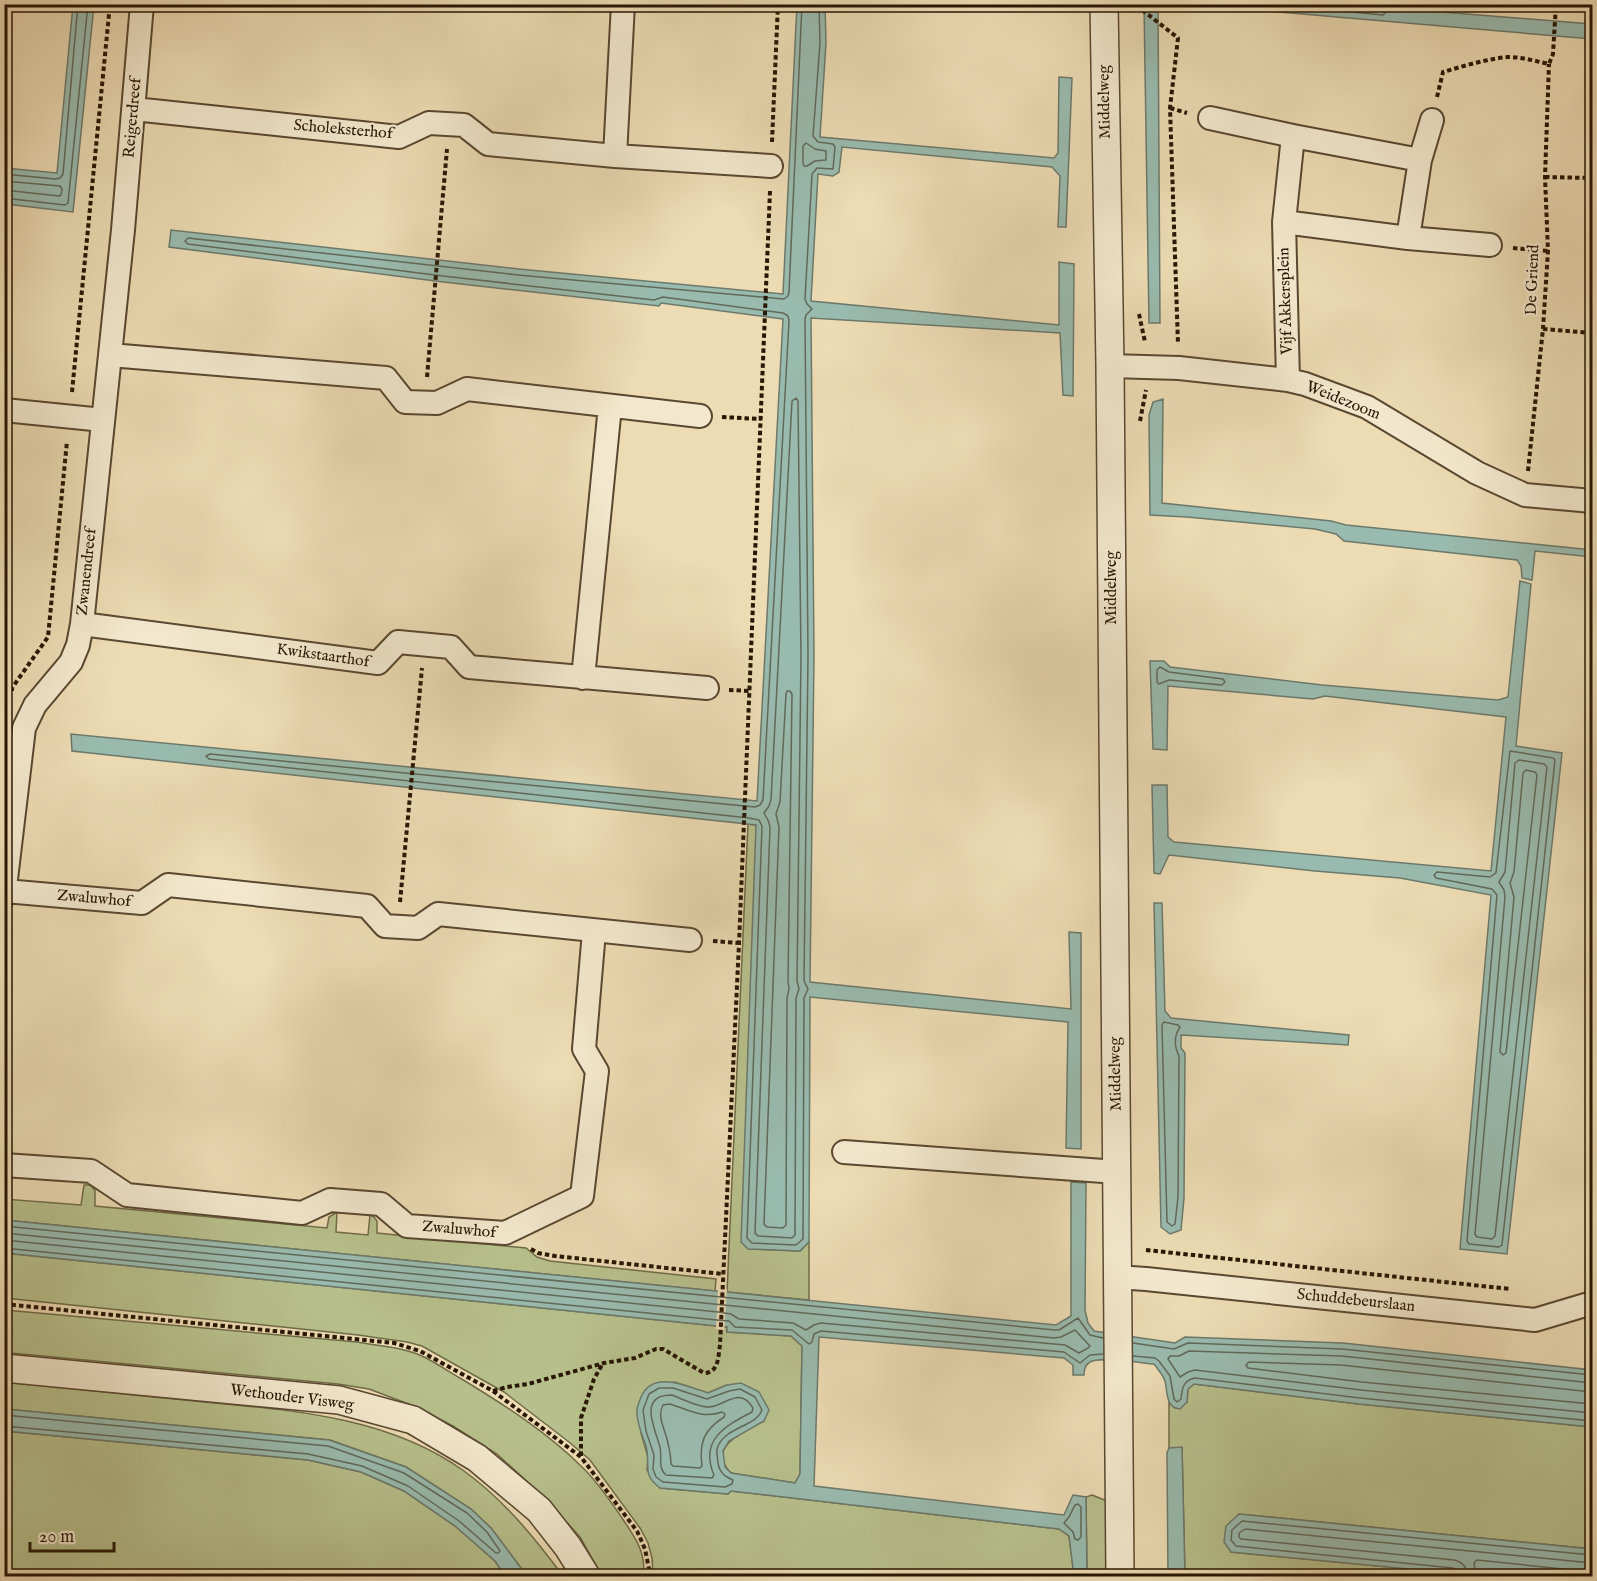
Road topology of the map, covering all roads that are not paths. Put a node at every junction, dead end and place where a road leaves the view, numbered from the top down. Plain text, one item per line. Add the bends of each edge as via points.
1 (142, 4) edge
2 (623, 4) edge
3 (1104, 4) edge
4 (134, 109) junction
5 (1209, 118) dead end
6 (1432, 120) road end
7 (1293, 136) junction
8 (615, 156) junction
9 (1420, 160) junction
10 (771, 166) dead end
11 (1284, 222) junction
12 (123, 230) joint
13 (1408, 238) junction
14 (1490, 245) road end
15 (110, 355) junction
16 (1110, 366) junction
17 (1288, 380) junction
18 (610, 406) junction
19 (4, 410) edge
20 (700, 416) road end
21 (103, 420) junction
22 (1593, 501) edge
23 (82, 624) junction
24 (583, 678) junction
25 (707, 688) dead end
26 (5, 891) edge
27 (4, 897) edge
28 (594, 931) junction
29 (690, 940) dead end
30 (844, 1152) dead end
31 (4, 1165) edge
32 (1117, 1172) junction
33 (1116, 1277) junction
34 (1593, 1303) edge
35 (4, 1368) edge
36 (586, 1576) edge
37 (1120, 1576) edge

1 - 4 street, Reigerdreef
2 - 8 street
3 - 16 street, Middelweg
4 - 8 street, Scholeksterhof via 399,137 429,123 465,125 488,144
4 - 12 street, Reigerdreef
5 - 7 street
6 - 9 street
7 - 9 street
7 - 11 street, Vijf Akkersplein
8 - 10 street, Scholeksterhof
9 - 13 street
11 - 13 street, Vijf Akkersplein
11 - 17 street, Vijf Akkersplein
12 - 15 street, Zwanendreef
13 - 14 street, Vijf Akkersplein
15 - 18 street via 386,378 405,402 437,403 467,389
15 - 21 street, Zwanendreef
16 - 17 street, Weidezoom
16 - 32 street, Middelweg
17 - 22 street, Weidezoom via 1367,407 1477,473 1525,495
18 - 20 street
18 - 24 street
19 - 21 street
21 - 23 street, Zwanendreef
23 - 24 street, Kwikstaarthof via 378,663 398,642 451,647 469,667
23 - 26 street, Zwanendreef via 71,662 35,705 24,728
24 - 25 street, Kwikstaarthof
26 - 27 street, Zwanendreef
26 - 28 street, Zwaluwhof via 142,903 168,885 367,906 385,926 418,928 438,914
28 - 29 street
28 - 31 street, Zwaluwhof via 584,1049 597,1071 582,1196 506,1233 406,1226 381,1204 330,1200 303,1214 127,1195 91,1172
30 - 32 street
32 - 33 street, Middelweg
33 - 34 street, Schuddebeurslaan via 1535,1320
33 - 37 street, Middelweg
35 - 36 street, Wethouder Visweg via 339,1400 413,1420 477,1458 539,1510

